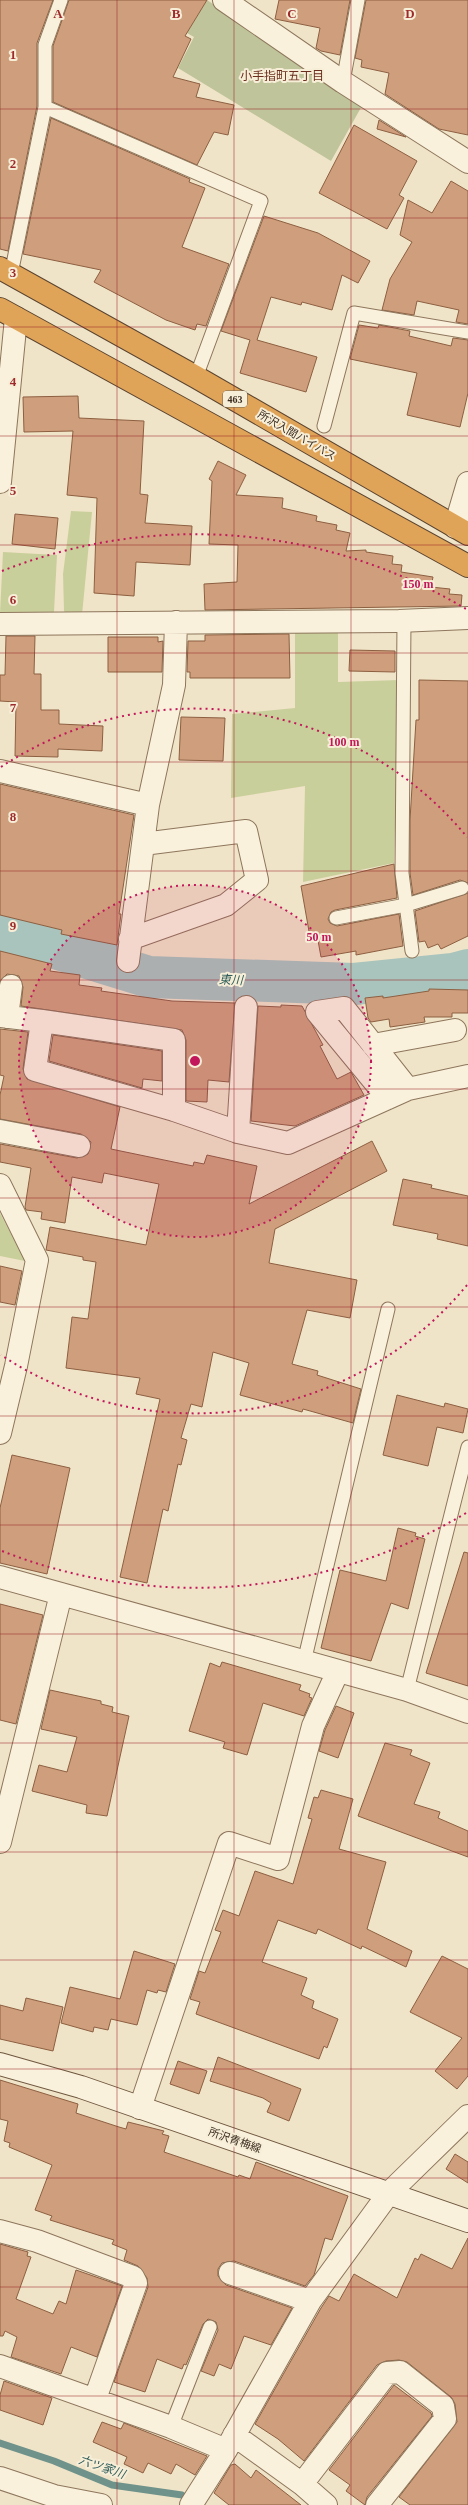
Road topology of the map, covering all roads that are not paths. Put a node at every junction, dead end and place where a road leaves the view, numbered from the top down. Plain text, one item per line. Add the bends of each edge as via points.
1 (61, 0) edge
2 (224, 0) edge
3 (358, 0) edge
4 (343, 82) junction
5 (44, 107) junction
6 (468, 162) edge
7 (5, 271) edge
8 (8, 313) edge
9 (468, 332) edge
10 (196, 377) junction
11 (324, 426) dead end
12 (0, 482) edge
13 (468, 483) edge
14 (462, 531) edge
15 (468, 566) edge
16 (468, 618) edge
17 (404, 621) junction
18 (176, 622) junction
19 (0, 624) edge
20 (0, 771) edge
21 (148, 805) junction
22 (143, 844) junction
23 (462, 888) dead end
24 (406, 905) junction
25 (336, 918) dead end
26 (130, 939) junction
27 (412, 951) dead end
28 (128, 961) dead end
29 (11, 986) dead end
30 (246, 1007) dead end
31 (3, 1017) edge
32 (42, 1021) junction
33 (455, 1030) dead end
34 (373, 1045) junction
35 (468, 1076) edge
36 (408, 1089) junction
37 (388, 1098) junction
38 (174, 1110) junction
39 (0, 1132) edge
40 (238, 1132) junction
41 (79, 1146) dead end
42 (0, 1185) edge
43 (388, 1309) dead end
44 (0, 1433) edge
45 (468, 1447) edge
46 (0, 1576) edge
47 (62, 1594) junction
48 (304, 1662) junction
49 (338, 1671) junction
50 (407, 1690) junction
51 (468, 1712) edge
52 (0, 1842) edge
53 (0, 2064) edge
54 (140, 2108) junction
55 (468, 2116) edge
56 (389, 2193) junction
57 (468, 2221) edge
58 (0, 2231) edge
59 (230, 2273) dead end
60 (310, 2301) junction
61 (210, 2327) dead end
62 (0, 2366) edge
63 (95, 2399) junction
64 (171, 2427) junction
65 (230, 2443) junction
66 (0, 2478) edge
67 (302, 2484) junction
68 (197, 2496) edge
69 (49, 2501) edge
70 (101, 2505) edge
71 (326, 2505) edge
72 (377, 2505) edge

1 - 5 lane via 46,45
2 - 4 street
3 - 4 lane
4 - 6 street
5 - 7 lane
5 - 10 lane via 261,201
7 - 10 highway, 所沢入間バイパス / 463
8 - 12 street
8 - 15 highway
9 - 11 lane via 354,313
10 - 14 highway, 所沢入間バイパス / 463
13 - 14 street
16 - 17 street
17 - 18 street
17 - 24 lane via 402,874
18 - 19 street
18 - 21 street via 174,685
20 - 21 street
21 - 22 street
22 - 26 street
22 - 26 street via 246,831 257,880 226,905
23 - 24 lane
24 - 25 lane
24 - 27 lane
26 - 28 street
29 - 31 street
30 - 40 street
31 - 32 street
32 - 38 street via 35,1070
32 - 38 street via 174,1040
33 - 34 street
34 - 36 street
34 - 37 street via 344,1008 317,1012
35 - 36 street
36 - 37 street
37 - 40 street via 288,1143
38 - 40 street
39 - 41 street
42 - 44 street via 36,1260 16,1366
43 - 48 lane
45 - 50 lane
46 - 47 street
47 - 48 street
47 - 52 street
48 - 49 street
49 - 50 street
49 - 54 street via 313,1726 278,1859 229,1843
50 - 51 street
53 - 54 street, 所沢青梅線 via 81,2087
54 - 56 street, 所沢青梅線
55 - 56 street
56 - 57 street, 所沢青梅線
56 - 60 street
58 - 63 street via 37,2241 133,2278 136,2283
59 - 60 street
60 - 65 street
61 - 64 lane
62 - 63 street
63 - 64 street
64 - 65 street
65 - 67 street
65 - 68 street
66 - 69 street
67 - 71 street
67 - 72 street via 387,2373 400,2372 443,2406 445,2419
69 - 70 street

